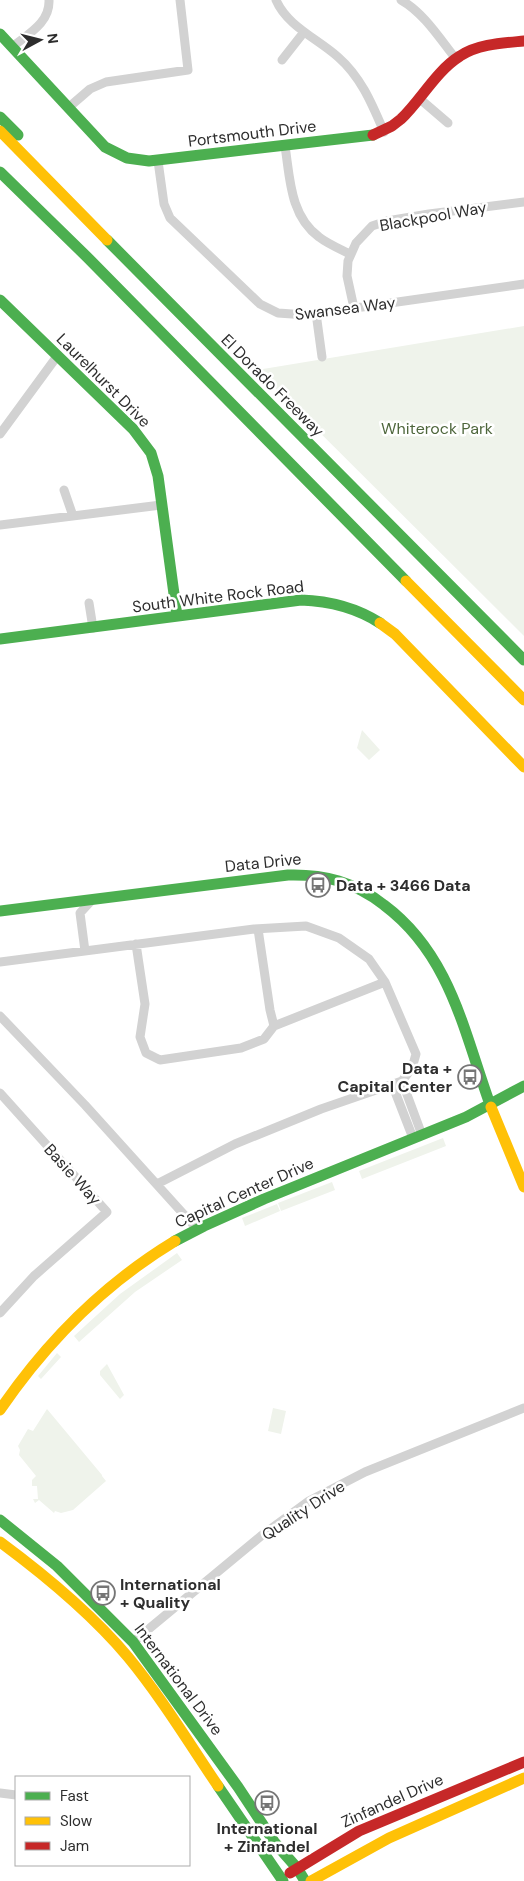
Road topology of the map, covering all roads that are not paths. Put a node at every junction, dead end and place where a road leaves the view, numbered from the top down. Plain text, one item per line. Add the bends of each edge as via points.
1 (49, 0) edge
2 (180, 0) edge
3 (276, 0) edge
4 (401, 0) edge
5 (412, 3) edge
6 (304, 32) junction
7 (0, 34) edge
8 (524, 41) edge
9 (12, 47) junction
10 (456, 59) junction
11 (282, 60) dead end
12 (420, 99) junction
13 (68, 108) junction
14 (0, 117) edge
15 (448, 123) dead end
16 (0, 130) edge
17 (384, 132) junction
18 (285, 146) junction
19 (158, 161) junction
20 (2, 174) edge
21 (45, 175) junction
22 (524, 202) edge
23 (350, 254) junction
24 (524, 284) edge
25 (0, 300) edge
26 (354, 308) junction
27 (316, 313) junction
28 (58, 356) junction
29 (322, 357) dead end
30 (0, 434) edge
31 (64, 490) dead end
32 (161, 505) junction
33 (73, 516) junction
34 (0, 525) edge
35 (89, 603) dead end
36 (177, 616) junction
37 (93, 628) junction
38 (0, 634) edge
39 (0, 639) edge
40 (524, 660) edge
41 (524, 700) edge
42 (524, 766) edge
43 (92, 900) junction
44 (0, 911) edge
45 (258, 929) junction
46 (136, 944) junction
47 (85, 951) junction
48 (0, 962) edge
49 (385, 982) junction
50 (0, 1016) edge
51 (274, 1026) junction
52 (402, 1081) junction
53 (392, 1084) junction
54 (524, 1086) edge
55 (0, 1093) edge
56 (490, 1106) junction
57 (418, 1136) junction
58 (157, 1184) junction
59 (524, 1187) edge
60 (197, 1229) junction
61 (0, 1313) edge
62 (524, 1408) edge
63 (0, 1410) edge
64 (0, 1520) edge
65 (0, 1542) edge
66 (48, 1578) junction
67 (134, 1642) junction
68 (126, 1655) junction
69 (184, 1711) junction
70 (524, 1762) edge
71 (524, 1778) edge
72 (0, 1793) edge
73 (15, 1795) edge
74 (297, 1868) junction
75 (282, 1881) edge
76 (305, 1881) edge
77 (311, 1881) edge

1 - 9 street via 48,12 40,25
2 - 13 street via 188,70 106,82 90,89
3 - 6 street via 286,16
4 - 5 street
5 - 10 street
6 - 11 street
6 - 17 street via 338,56 356,76 367,92
7 - 9 main road, Portsmouth Drive
8 - 10 main road, Portsmouth Drive via 480,47
9 - 13 main road, Portsmouth Drive
10 - 12 main road, Portsmouth Drive
12 - 15 street
12 - 17 main road, Portsmouth Drive via 400,122
13 - 19 main road, Portsmouth Drive via 112,152 134,160
14 - 21 main road via 32,151
16 - 21 main road, El Dorado Freeway
17 - 18 main road, Portsmouth Drive
18 - 19 main road, Portsmouth Drive
18 - 23 street via 293,199 301,216 321,238
19 - 27 street, Swansea Way via 164,204 170,218 251,298 278,313
20 - 41 main road
21 - 40 main road, El Dorado Freeway
22 - 23 street, Blackpool Way via 387,221 366,231
23 - 26 street, Blackpool Way via 347,276
24 - 26 street, Swansea Way
25 - 28 main road, Laurelhurst Drive
26 - 27 street, Swansea Way
27 - 29 street
28 - 30 street
28 - 32 main road, Laurelhurst Drive via 143,442 156,468
31 - 33 street
32 - 33 street
32 - 36 main road, Laurelhurst Drive
33 - 34 street
35 - 37 street
36 - 37 main road, South White Rock Road
36 - 42 main road, South White Rock Road via 301,600 334,603 360,612 395,634
37 - 39 main road, South White Rock Road
38 - 39 street, South White Rock Road
43 - 44 main road, Data Drive
43 - 47 street via 80,913
43 - 56 main road, Data Drive via 307,874 356,885 401,916 427,945 447,982
45 - 46 street
45 - 49 street via 306,926 339,938 369,959
45 - 51 street
46 - 47 street
46 - 51 street via 145,1004 140,1037 146,1053 160,1060 241,1048 264,1039
47 - 48 street
49 - 51 street
49 - 52 street via 416,1054 412,1068
50 - 58 street
52 - 53 street
52 - 57 street
53 - 57 street
53 - 58 street via 235,1144
54 - 56 main road, Capital Center Drive
55 - 61 street, Basie Way via 107,1212 34,1276
56 - 57 main road, Capital Center Drive
56 - 59 main road, Data Drive
57 - 60 main road, Capital Center Drive
58 - 60 street
60 - 63 main road, Capital Center Drive via 118,1279 85,1308 40,1354
62 - 67 street, Quality Drive via 365,1472 309,1502 261,1536
64 - 67 main road, International Drive via 57,1566
65 - 66 main road, International Drive
66 - 67 main road via 75,1591 126,1644
66 - 68 main road, International Drive
67 - 69 main road, International Drive
68 - 69 main road via 130,1652 135,1654
68 - 75 main road, International Drive
69 - 74 main road, International Drive via 275,1843
70 - 74 main road, Zinfandel Drive via 360,1831
71 - 77 main road, Zinfandel Drive via 382,1839
72 - 73 street
74 - 75 main road, Zinfandel Drive
74 - 76 main road, International Drive

